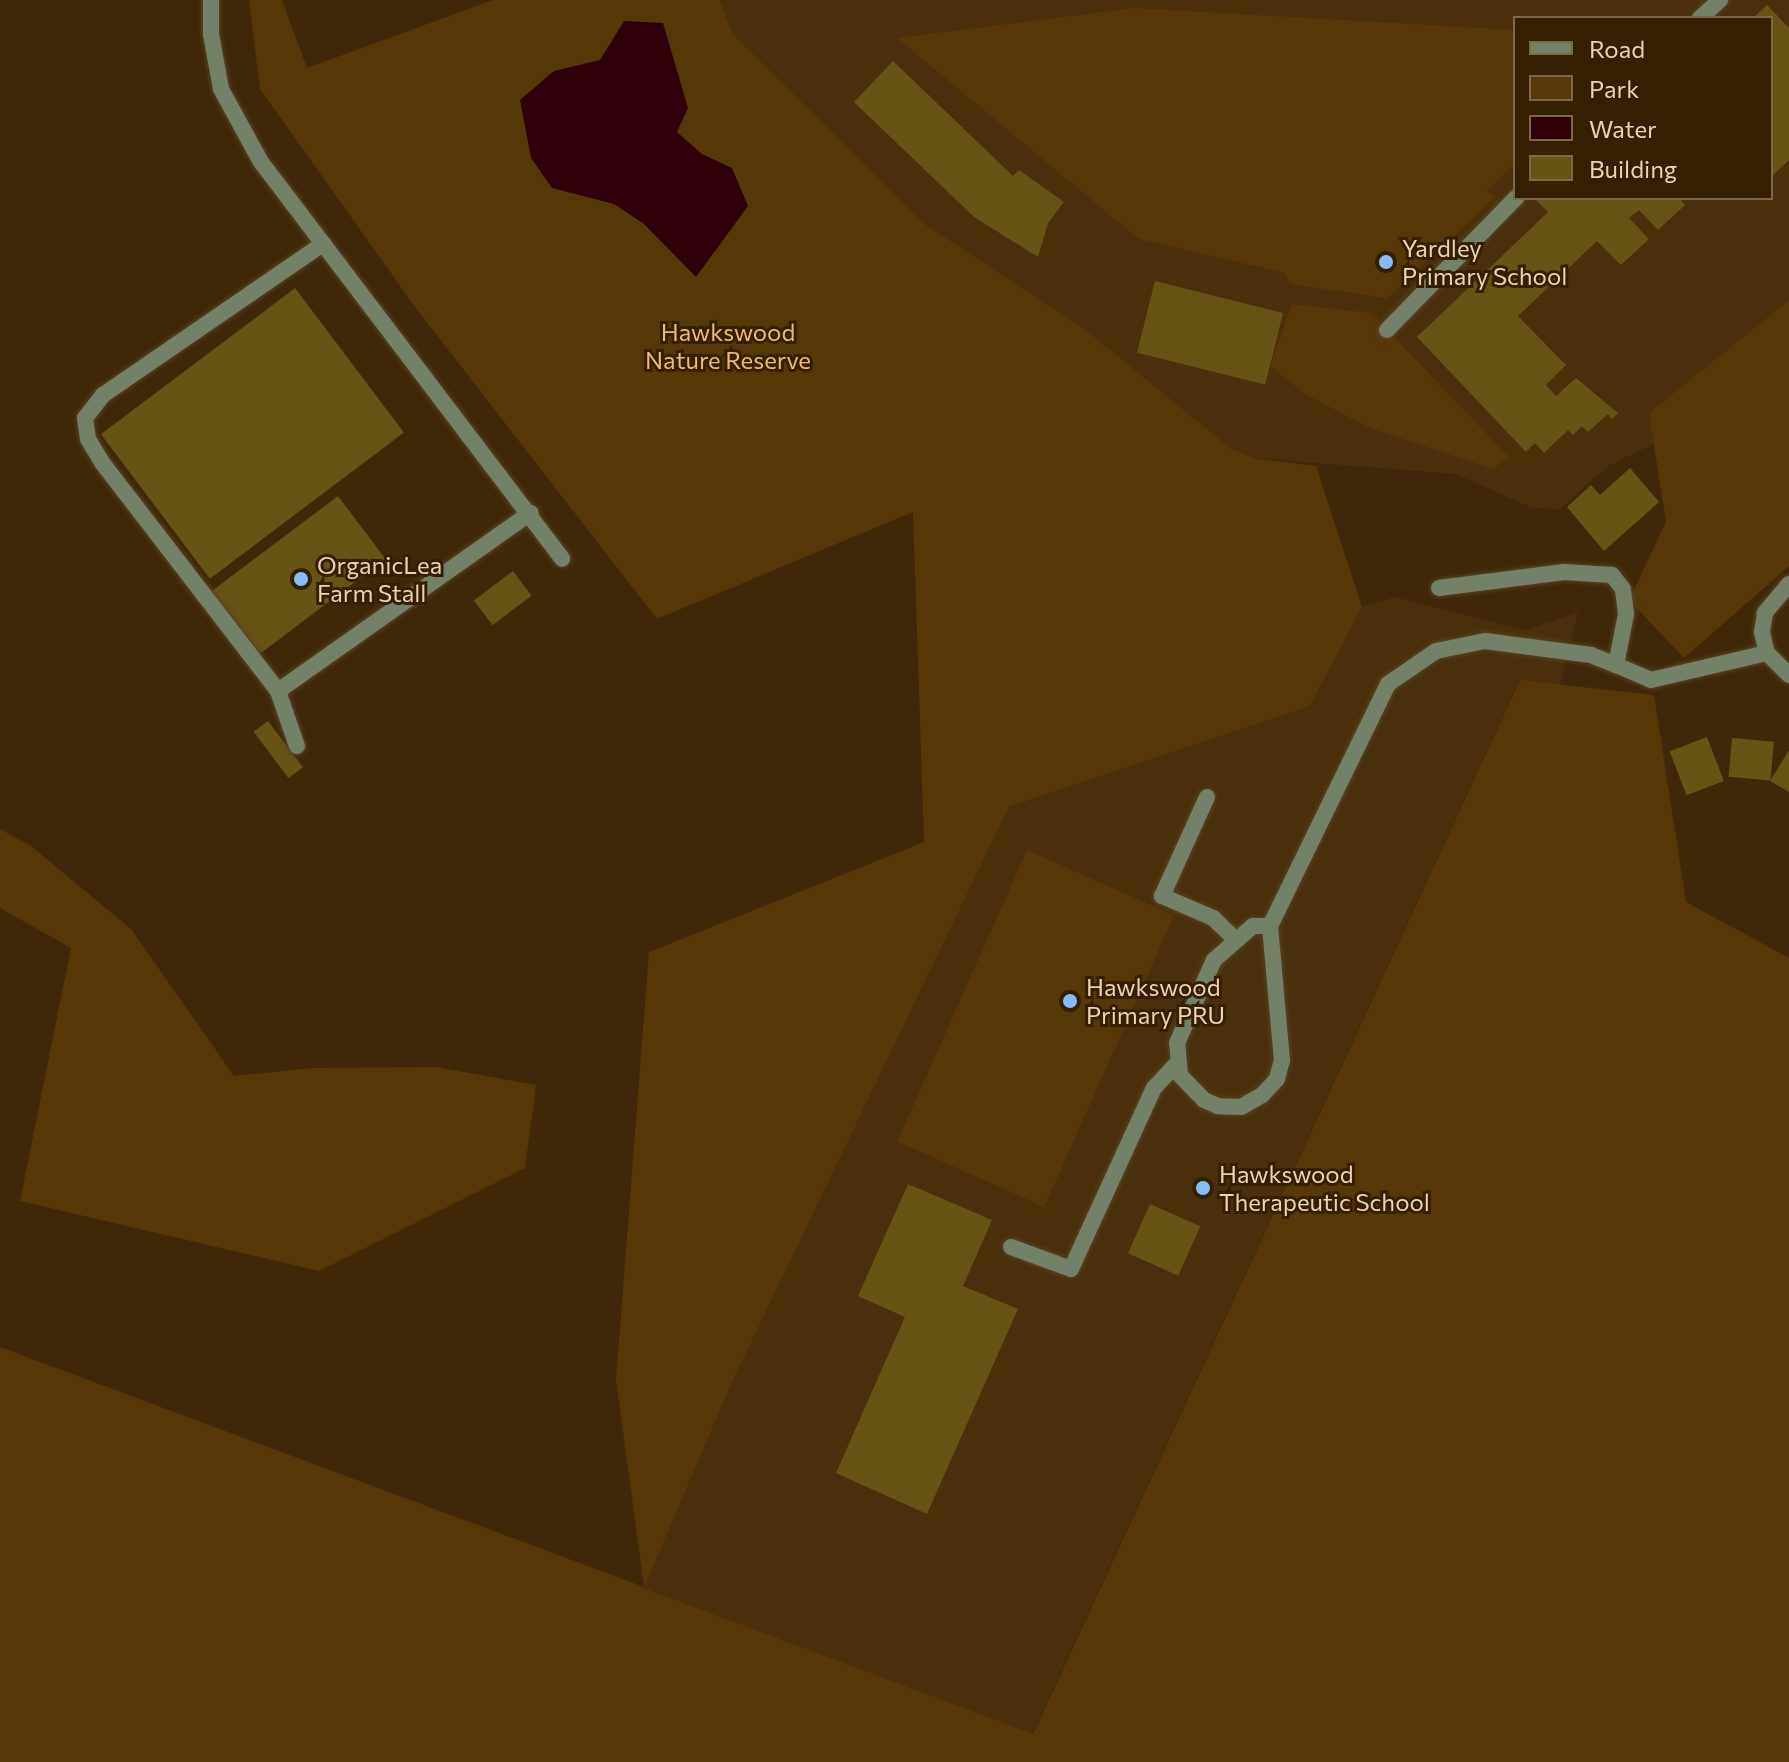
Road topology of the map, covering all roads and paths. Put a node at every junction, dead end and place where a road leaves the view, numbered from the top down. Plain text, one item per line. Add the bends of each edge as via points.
1 (211, 0) edge
2 (1720, 0) edge
3 (1702, 16) edge
4 (1514, 200) edge
5 (323, 244) junction
6 (1387, 330) dead end
7 (530, 513) junction
8 (562, 559) dead end
9 (1789, 584) edge
10 (1439, 588) dead end
11 (1767, 653) junction
12 (1616, 665) junction
13 (1789, 675) edge
14 (278, 691) junction
15 (297, 746) dead end
16 (1207, 797) dead end
17 (1270, 926) junction
18 (1235, 939) junction
19 (1176, 1064) junction
20 (1011, 1247) dead end

1 - 5 street via 221,89 261,162
2 - 3 street
4 - 6 street
5 - 7 street
5 - 14 street via 103,395 85,418 88,439 103,464
7 - 8 street
7 - 14 street
9 - 11 street via 1765,613
10 - 12 street via 1564,572 1612,575 1623,589 1626,614
11 - 12 street via 1651,680
11 - 13 street
12 - 17 street via 1591,655 1485,641 1436,651 1411,665 1388,684 1372,712
14 - 15 street
16 - 18 street via 1162,896 1213,918
17 - 18 street via 1253,926
17 - 19 street via 1282,1060 1277,1079 1241,1107 1218,1106 1191,1089
18 - 19 street via 1214,960 1177,1043
19 - 20 street via 1154,1088 1071,1269

